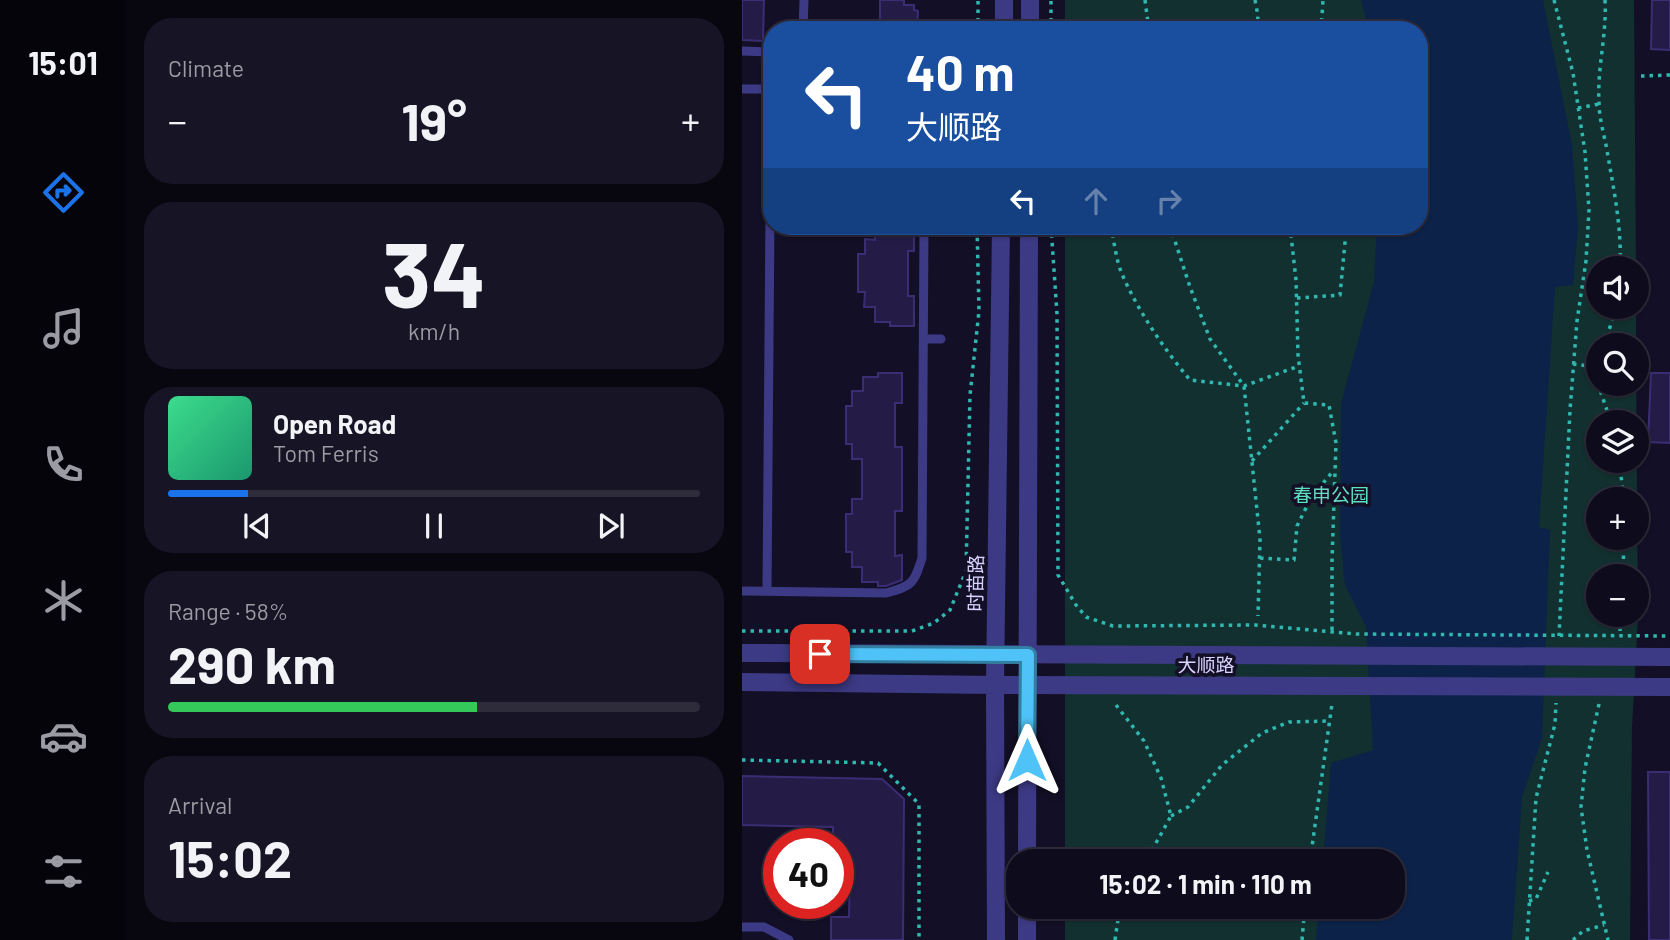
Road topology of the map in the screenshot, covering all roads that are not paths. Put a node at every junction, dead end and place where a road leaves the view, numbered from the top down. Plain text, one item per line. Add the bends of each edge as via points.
1 (804, 0) edge
2 (1004, 0) edge
3 (1030, 0) edge
4 (803, 21) edge
5 (1004, 21) edge
6 (1030, 21) edge
7 (742, 51) edge
8 (763, 52) edge
9 (742, 89) edge
10 (763, 89) edge
11 (770, 235) edge
12 (924, 235) edge
13 (1001, 235) edge
14 (1030, 235) edge
15 (923, 339) junction
16 (941, 339) dead end
17 (742, 591) edge
18 (767, 591) junction
19 (742, 653) edge
20 (1028, 655) junction
21 (1670, 657) edge
22 (742, 682) edge
23 (995, 685) junction
24 (1027, 685) junction
25 (1670, 687) edge
26 (1027, 849) edge
27 (1027, 919) edge
28 (742, 927) edge
29 (789, 940) edge
30 (996, 940) edge
31 (1027, 940) edge

1 - 4 lane
2 - 5 street
3 - 6 street
7 - 8 lane
9 - 10 lane
11 - 18 lane
12 - 15 lane
13 - 23 street, 时苗路
14 - 20 street
15 - 16 lane
15 - 18 lane via 922,558 916,577 904,588 886,593
17 - 18 lane
19 - 20 street, 大顺路
20 - 21 street, 大顺路
20 - 24 street
22 - 23 street, 大顺路
23 - 24 street, 大顺路
23 - 30 street, 时苗路
24 - 25 street, 大顺路 via 1351,686 1555,693
24 - 26 street
27 - 31 street
28 - 29 lane via 764,927

